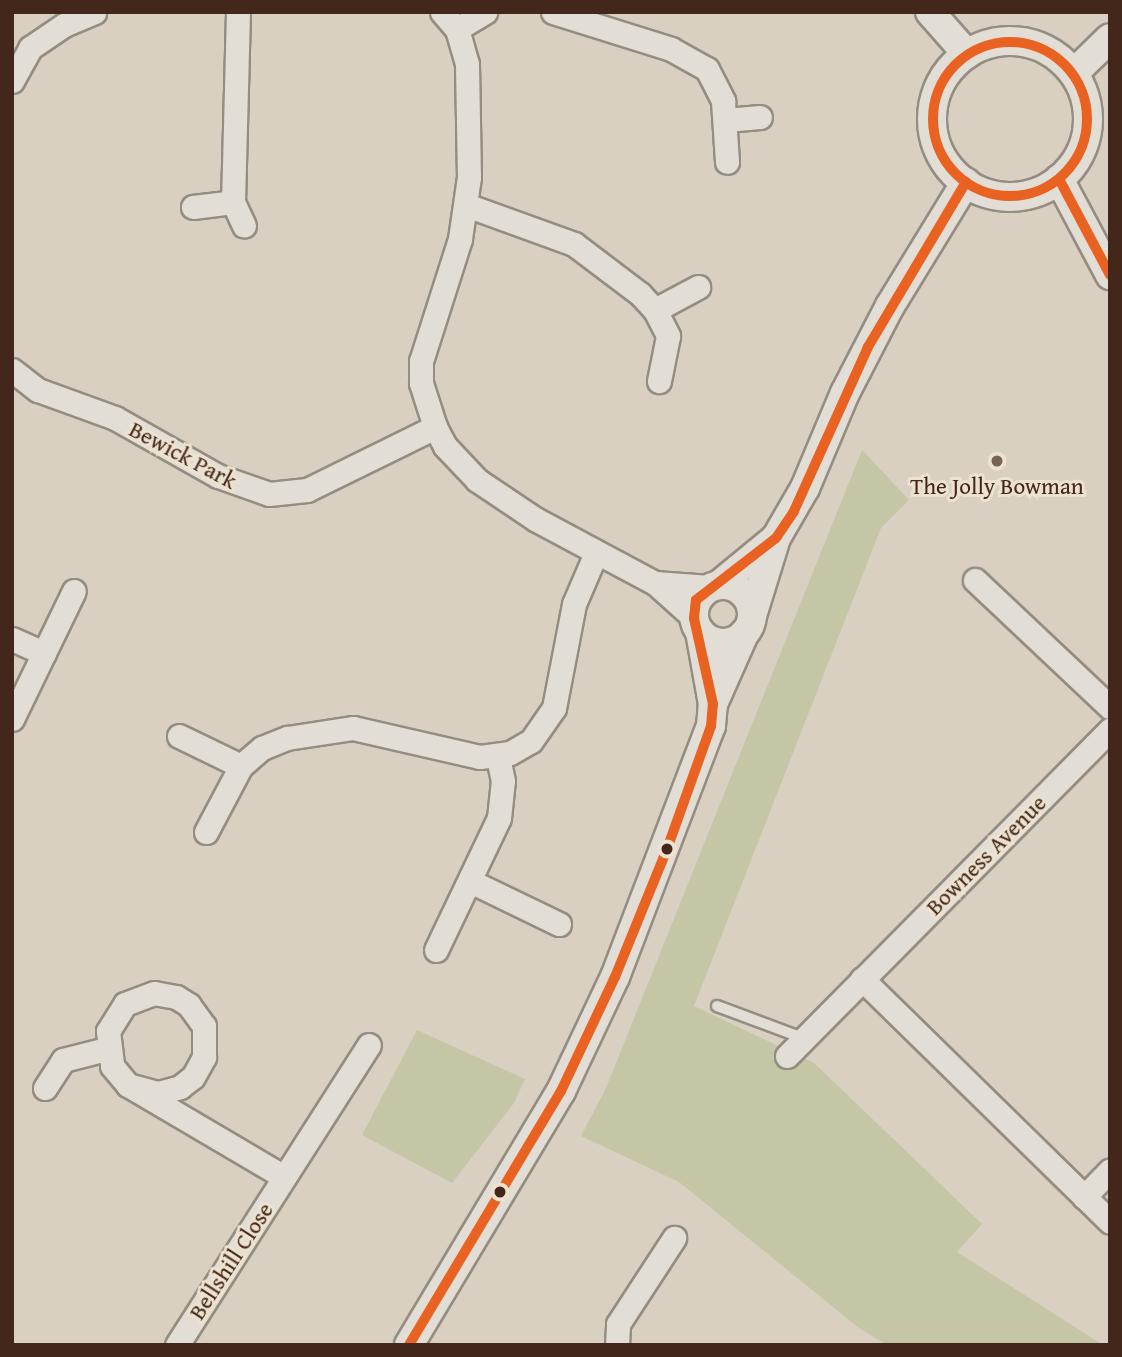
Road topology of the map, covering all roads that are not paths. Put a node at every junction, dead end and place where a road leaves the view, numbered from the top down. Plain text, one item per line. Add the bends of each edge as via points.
1 (94, 12) edge
2 (239, 12) edge
3 (485, 12) edge
4 (553, 12) edge
5 (930, 12) edge
6 (449, 20) edge
7 (1110, 38) edge
8 (967, 54) junction
9 (1074, 73) junction
10 (12, 81) edge
11 (760, 117) dead end
12 (726, 120) junction
13 (727, 162) dead end
14 (1059, 179) junction
15 (966, 182) junction
16 (233, 202) junction
17 (468, 206) junction
18 (193, 208) dead end
19 (244, 226) dead end
20 (1110, 275) edge
21 (698, 287) dead end
22 (655, 310) junction
23 (12, 370) edge
24 (659, 381) dead end
25 (435, 427) junction
26 (776, 538) junction
27 (596, 552) junction
28 (975, 580) dead end
29 (655, 583) junction
30 (715, 586) junction
31 (74, 590) dead end
32 (697, 625) junction
33 (748, 625) junction
34 (12, 639) edge
35 (44, 653) junction
36 (713, 704) junction
37 (1110, 707) edge
38 (12, 719) edge
39 (1110, 730) edge
40 (179, 736) dead end
41 (498, 757) junction
42 (241, 766) junction
43 (206, 832) dead end
44 (470, 881) junction
45 (559, 924) dead end
46 (436, 950) dead end
47 (862, 979) junction
48 (717, 1006) dead end
49 (803, 1038) junction
50 (369, 1045) dead end
51 (106, 1049) junction
52 (787, 1056) dead end
53 (128, 1084) junction
54 (45, 1088) dead end
55 (1110, 1170) edge
56 (284, 1177) junction
57 (1084, 1197) junction
58 (1110, 1222) edge
59 (674, 1238) dead end
60 (177, 1345) edge
61 (409, 1345) edge
62 (617, 1345) edge

1 - 10 street via 30,47
2 - 16 street
3 - 6 street
4 - 12 street via 698,62 715,81
5 - 8 street
6 - 17 street via 469,90
7 - 9 street
8 - 9 street via 982,45 1018,41 1041,48
8 - 15 street via 941,83 932,119 941,152
9 - 14 street via 1085,96 1086,133 1080,153
11 - 12 street
12 - 13 street
14 - 15 street via 1030,194 1012,197
14 - 20 street
15 - 26 street via 868,347 806,488
16 - 18 street
16 - 19 street
17 - 22 street via 575,244
17 - 25 street via 421,361 421,383
21 - 22 street
22 - 24 street via 668,336
23 - 25 street, Bewick Park via 37,390 115,418 218,476 269,494 307,490
25 - 27 street via 444,446 477,480
26 - 30 street
26 - 33 street
27 - 29 street
27 - 41 street via 574,604 554,708 531,741
28 - 37 street
29 - 30 street
29 - 32 street
30 - 32 street via 696,600
30 - 33 street via 739,589 751,605
31 - 35 street
32 - 33 street via 719,643
32 - 36 street
33 - 36 street
34 - 35 street
35 - 38 street
36 - 61 street via 706,746 585,1045
39 - 47 street, Bowness Avenue
40 - 42 street
41 - 42 street via 461,755 375,731 335,728 275,742
41 - 44 street via 502,805
42 - 43 street
44 - 45 street
44 - 46 street
47 - 49 street, Bowness Avenue
47 - 57 street
48 - 49 lane
49 - 52 street, Bowness Avenue
50 - 56 street, Bellshill Close
51 - 53 street, Bellshill Close via 111,1066
51 - 53 street via 114,1016 138,996 168,994 189,1005 199,1017 206,1041 204,1057 193,1077 161,1093
51 - 54 street via 63,1060
53 - 56 street, Bellshill Close
55 - 57 street
56 - 60 street, Bellshill Close
57 - 58 street
59 - 62 street via 618,1324

